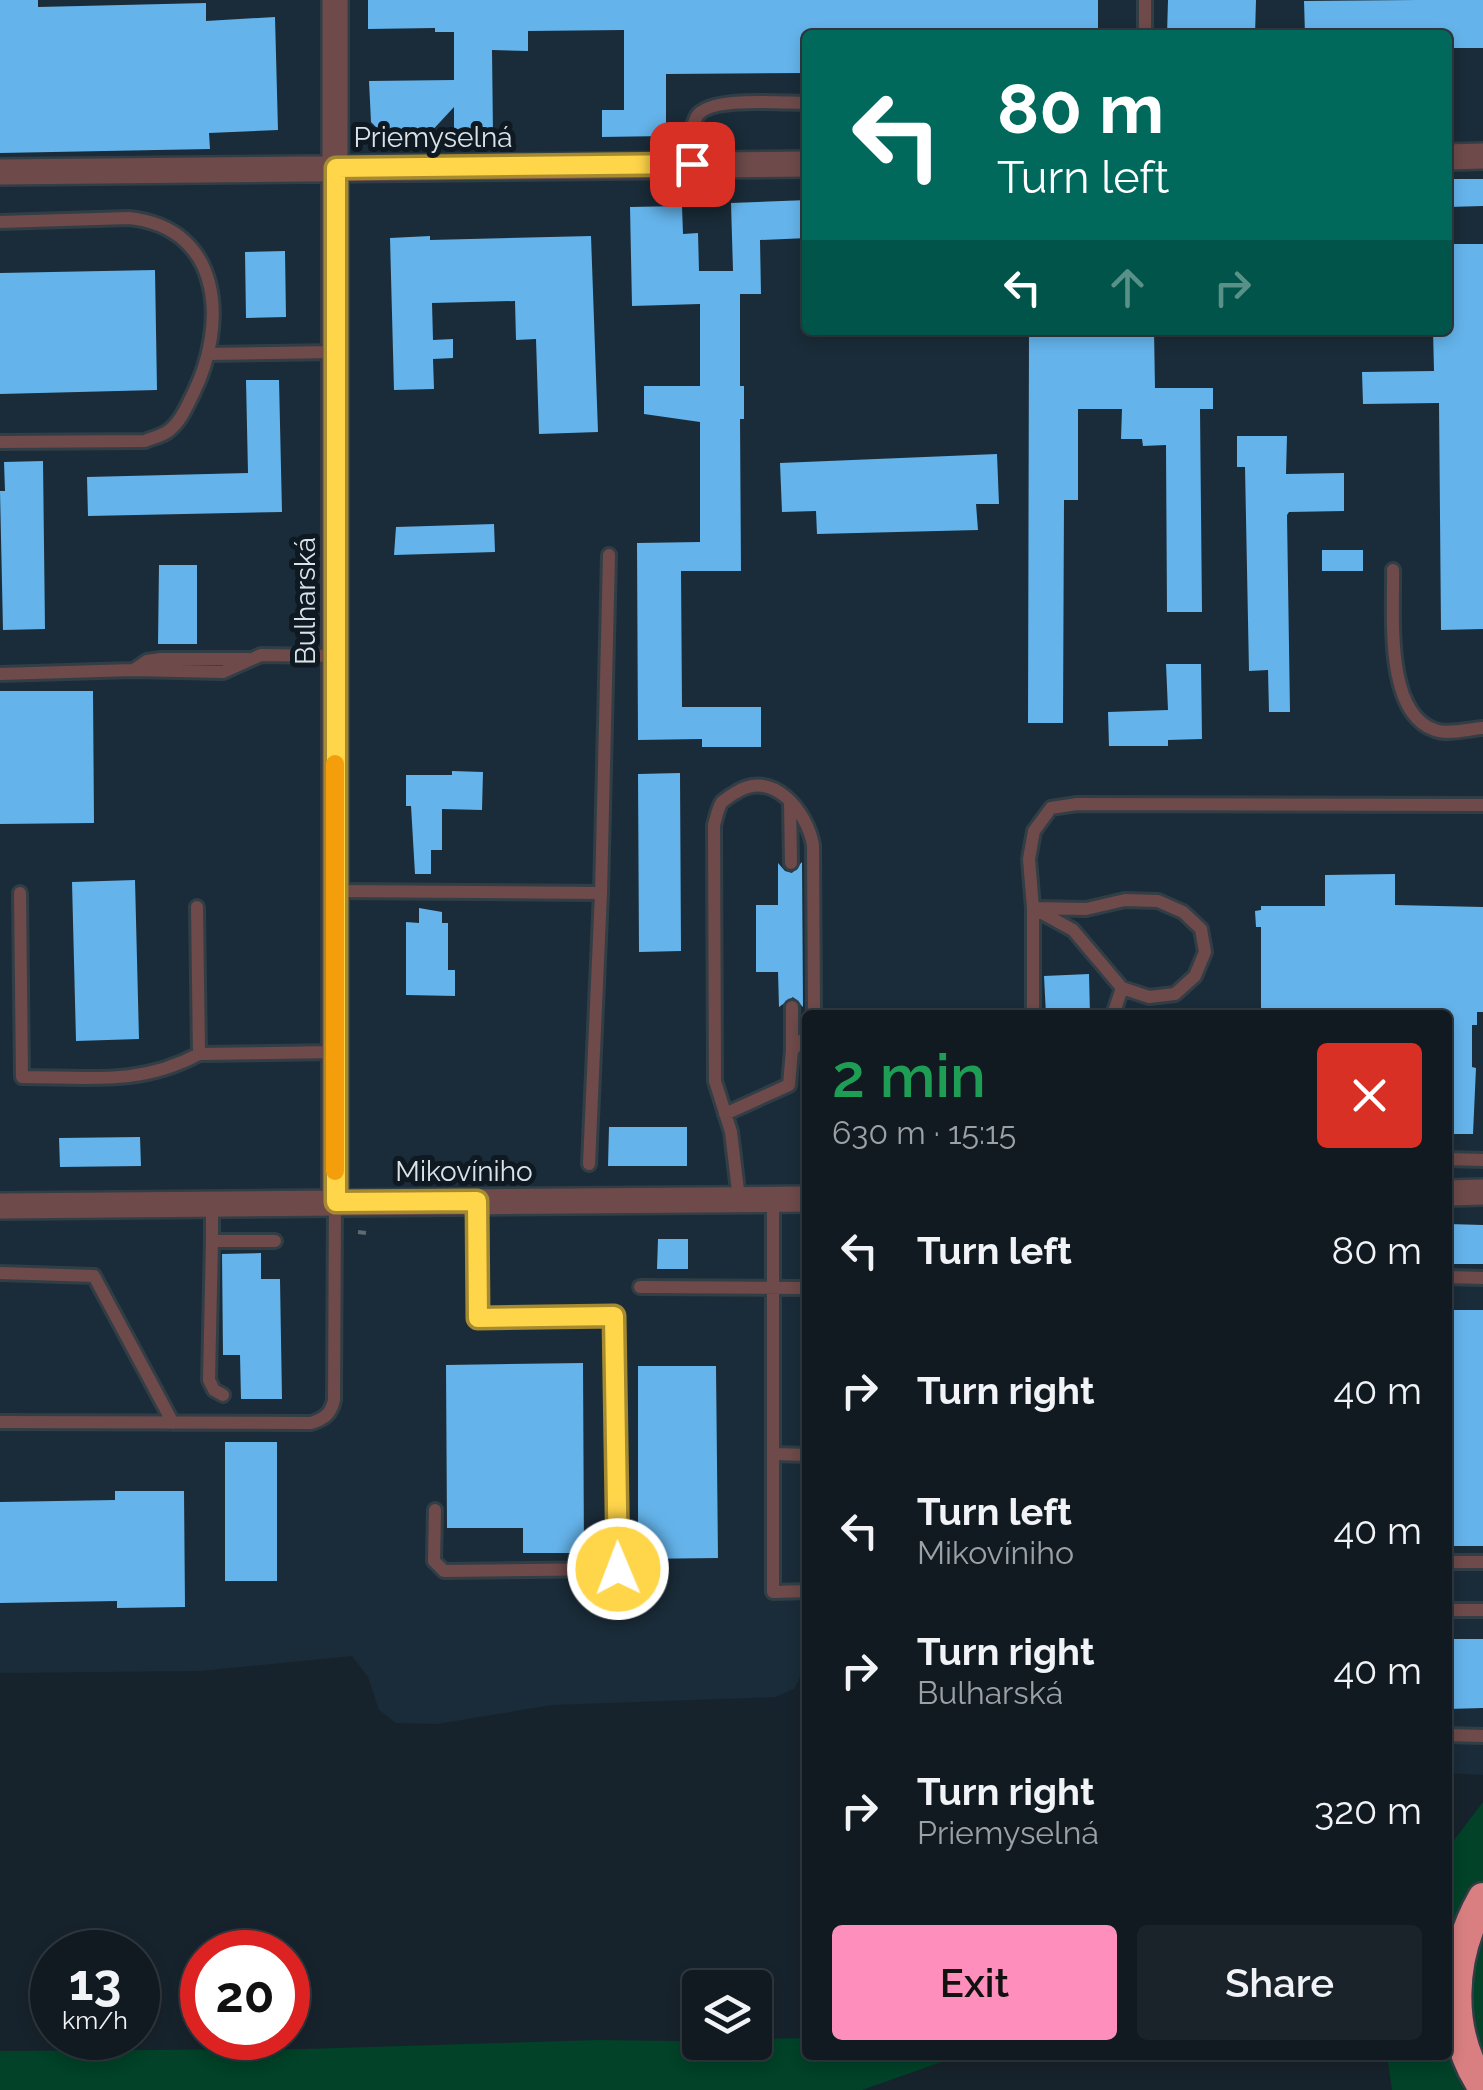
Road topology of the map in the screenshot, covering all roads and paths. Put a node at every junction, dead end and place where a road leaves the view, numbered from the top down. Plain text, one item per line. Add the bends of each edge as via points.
1 (335, 0) edge
2 (1145, 0) edge
3 (1145, 30) edge
4 (802, 103) edge
5 (1452, 156) edge
6 (1483, 156) edge
7 (692, 164) junction
8 (802, 164) edge
9 (336, 168) junction
10 (0, 172) edge
11 (0, 222) edge
12 (335, 352) junction
13 (209, 354) junction
14 (0, 442) edge
15 (609, 555) dead end
16 (1393, 570) dead end
17 (335, 656) junction
18 (0, 674) edge
19 (1483, 728) edge
20 (790, 802) junction
21 (1483, 805) edge
22 (790, 863) dead end
23 (336, 891) junction
24 (20, 893) dead end
25 (601, 893) junction
26 (197, 907) dead end
27 (1033, 908) junction
28 (1122, 988) junction
29 (792, 1007) dead end
30 (814, 1010) edge
31 (1034, 1010) edge
32 (1115, 1010) edge
33 (802, 1041) edge
34 (792, 1050) junction
35 (335, 1052) junction
36 (199, 1054) junction
37 (725, 1114) junction
38 (1452, 1159) edge
39 (1483, 1160) edge
40 (589, 1164) dead end
41 (1452, 1192) edge
42 (1483, 1192) edge
43 (739, 1199) junction
44 (772, 1199) junction
45 (802, 1199) edge
46 (477, 1201) junction
47 (336, 1202) junction
48 (212, 1204) junction
49 (0, 1206) edge
50 (358, 1232) dead end
51 (366, 1233) dead end
52 (212, 1241) junction
53 (275, 1241) dead end
54 (0, 1273) edge
55 (1452, 1277) edge
56 (1483, 1278) edge
57 (640, 1287) dead end
58 (774, 1288) junction
59 (802, 1288) edge
60 (223, 1395) dead end
61 (0, 1422) edge
62 (173, 1423) junction
63 (774, 1454) junction
64 (802, 1455) edge
65 (435, 1510) dead end
66 (1452, 1562) edge
67 (1483, 1562) edge
68 (802, 1591) edge
69 (1452, 1610) edge
70 (1483, 1610) edge
71 (1452, 1735) edge
72 (1483, 1736) edge
73 (1483, 1898) edge
74 (1483, 2087) edge

1 - 9 street, Bulharská
2 - 3 lane
4 - 7 lane via 714,104 699,112
5 - 6 street
7 - 8 street, Priemyselná
7 - 9 street, Priemyselná
9 - 10 street, Priemyselná
9 - 12 street, Bulharská
11 - 13 lane via 129,218 178,234 198,256 212,292
12 - 13 lane
12 - 17 street, Bulharská
13 - 14 lane via 181,418 165,433 145,440
15 - 25 lane
16 - 19 lane via 1396,678 1414,717 1437,731
17 - 18 lane via 261,656 223,672
17 - 23 street, Bulharská
20 - 22 lane
20 - 30 lane via 810,825 813,845
20 - 37 lane via 769,786 744,786 722,802 714,825 715,1081
21 - 27 lane via 1050,808 1034,831 1028,859
23 - 25 lane
23 - 35 street, Bulharská
24 - 36 lane via 22,1077 140,1077
25 - 40 lane
26 - 36 lane
27 - 28 lane via 1073,930
27 - 28 lane via 1125,900 1158,901 1183,912 1200,930 1205,952 1195,976 1175,994 1150,997
27 - 31 lane
28 - 32 lane
29 - 34 lane
33 - 34 lane
34 - 37 lane via 789,1086
35 - 36 lane
35 - 47 street, Bulharská
37 - 43 lane
38 - 39 lane
41 - 42 street
43 - 44 street, Mikovíniho
43 - 46 street, Mikovíniho
44 - 45 street, Mikovíniho
44 - 58 lane
46 - 47 street, Mikovíniho
46 - 65 lane via 478,1318 614,1316 618,1569 444,1571 434,1561
47 - 48 street, Mikovíniho
47 - 62 lane via 332,1410 310,1424
48 - 49 street, Mikovíniho
48 - 52 lane
50 - 51 path
52 - 53 lane
52 - 60 lane via 209,1380
54 - 62 lane via 94,1276
55 - 56 lane
57 - 58 lane
58 - 59 lane
58 - 63 lane
61 - 62 lane
63 - 64 lane
63 - 68 lane via 774,1592
66 - 67 lane
69 - 70 lane
71 - 72 lane
73 - 74 highway via 1466,1936 1456,1991 1460,2034

